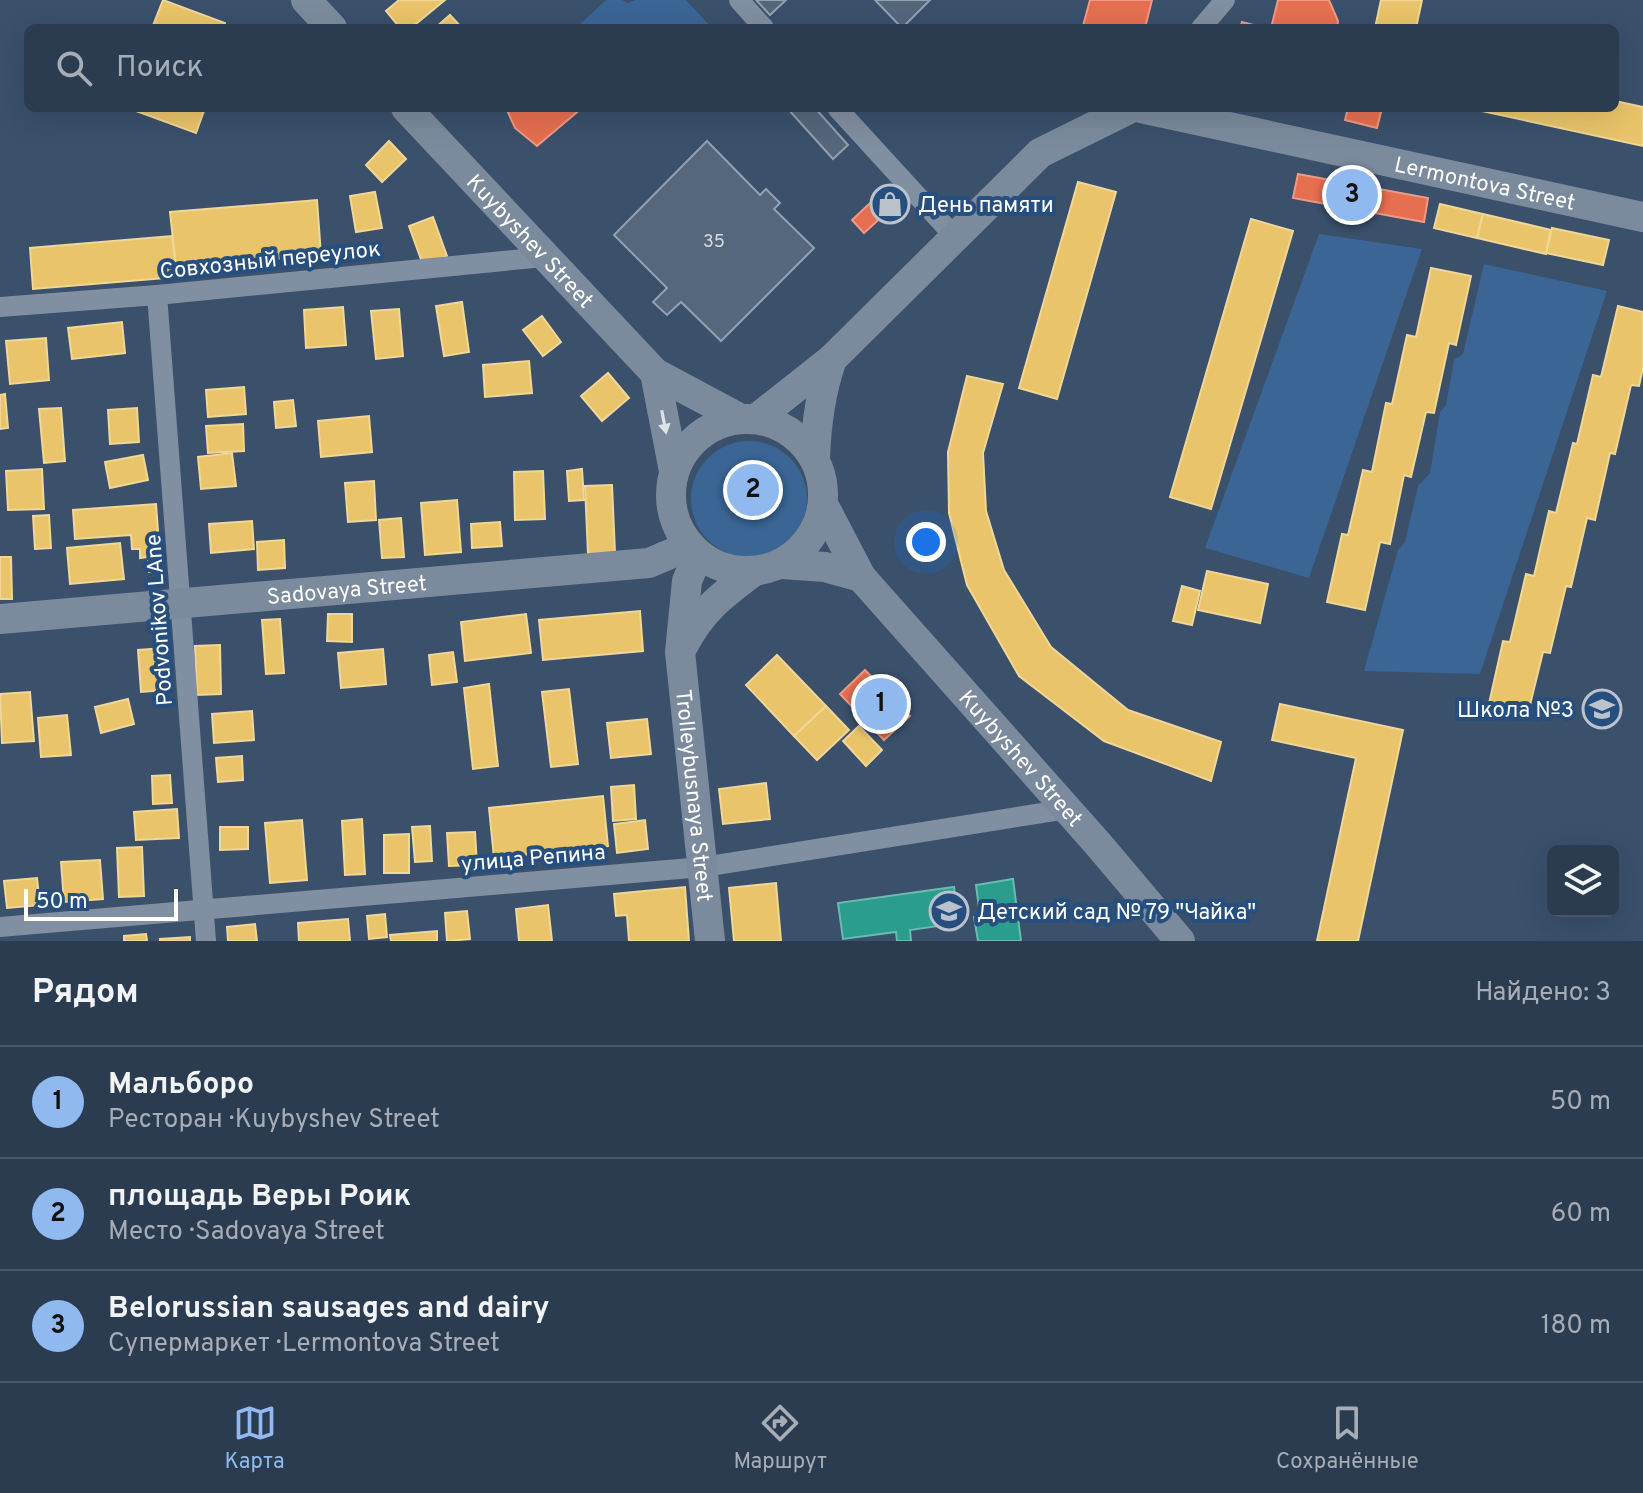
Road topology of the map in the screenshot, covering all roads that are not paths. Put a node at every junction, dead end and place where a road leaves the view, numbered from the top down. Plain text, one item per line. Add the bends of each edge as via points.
1 (306, 0) edge
2 (739, 0) edge
3 (1225, 0) edge
4 (1205, 23) edge
5 (328, 24) edge
6 (760, 24) edge
7 (410, 112) edge
8 (841, 112) edge
9 (1123, 112) edge
10 (1159, 112) edge
11 (1643, 217) edge
12 (955, 237) junction
13 (544, 257) junction
14 (157, 295) junction
15 (0, 307) edge
16 (832, 359) junction
17 (655, 373) junction
18 (748, 419) junction
19 (815, 460) junction
20 (674, 471) junction
21 (823, 504) junction
22 (693, 551) junction
23 (768, 568) junction
24 (861, 577) junction
25 (181, 603) junction
26 (0, 619) edge
27 (680, 652) junction
28 (1067, 809) junction
29 (703, 867) junction
30 (203, 910) junction
31 (0, 927) edge
32 (206, 941) edge
33 (710, 941) edge
34 (1180, 941) edge

1 - 5 main road
2 - 6 street
3 - 4 street
7 - 13 main road, Kuybyshev Street
8 - 12 street
9 - 12 main road via 1040,153
10 - 11 main road, Lermontova Street
12 - 16 main road
13 - 14 street, Совхозный переулок
13 - 17 main road, Kuybyshev Street
14 - 15 street, Совхозный переулок
14 - 25 street, Podvonikov LAne
16 - 18 main road
16 - 19 main road via 822,388
17 - 18 main road
17 -> 20 main road
18 - 19 main road via 771,422 797,437
18 - 20 main road via 726,422 700,435
19 - 21 main road
20 - 22 main road via 673,516
21 - 23 main road via 806,545
21 - 24 main road, Kuybyshev Street
22 - 23 main road via 724,569
22 - 25 main road, Sadovaya Street via 649,563
22 - 27 main road, Trolleybusnaya Street
23 - 24 main road via 825,567
23 - 27 main road via 722,595 697,620
24 - 28 main road, Kuybyshev Street
25 - 26 main road, Sadovaya Street
25 - 30 street, Podvonikov LAne
27 - 29 main road, Trolleybusnaya Street
28 - 29 street, улица Репина
28 - 34 main road, Kuybyshev Street
29 - 30 street, улица Репина
29 - 33 main road, Trolleybusnaya Street
30 - 31 street, улица Репина
30 - 32 street, Podvonikov LAne

